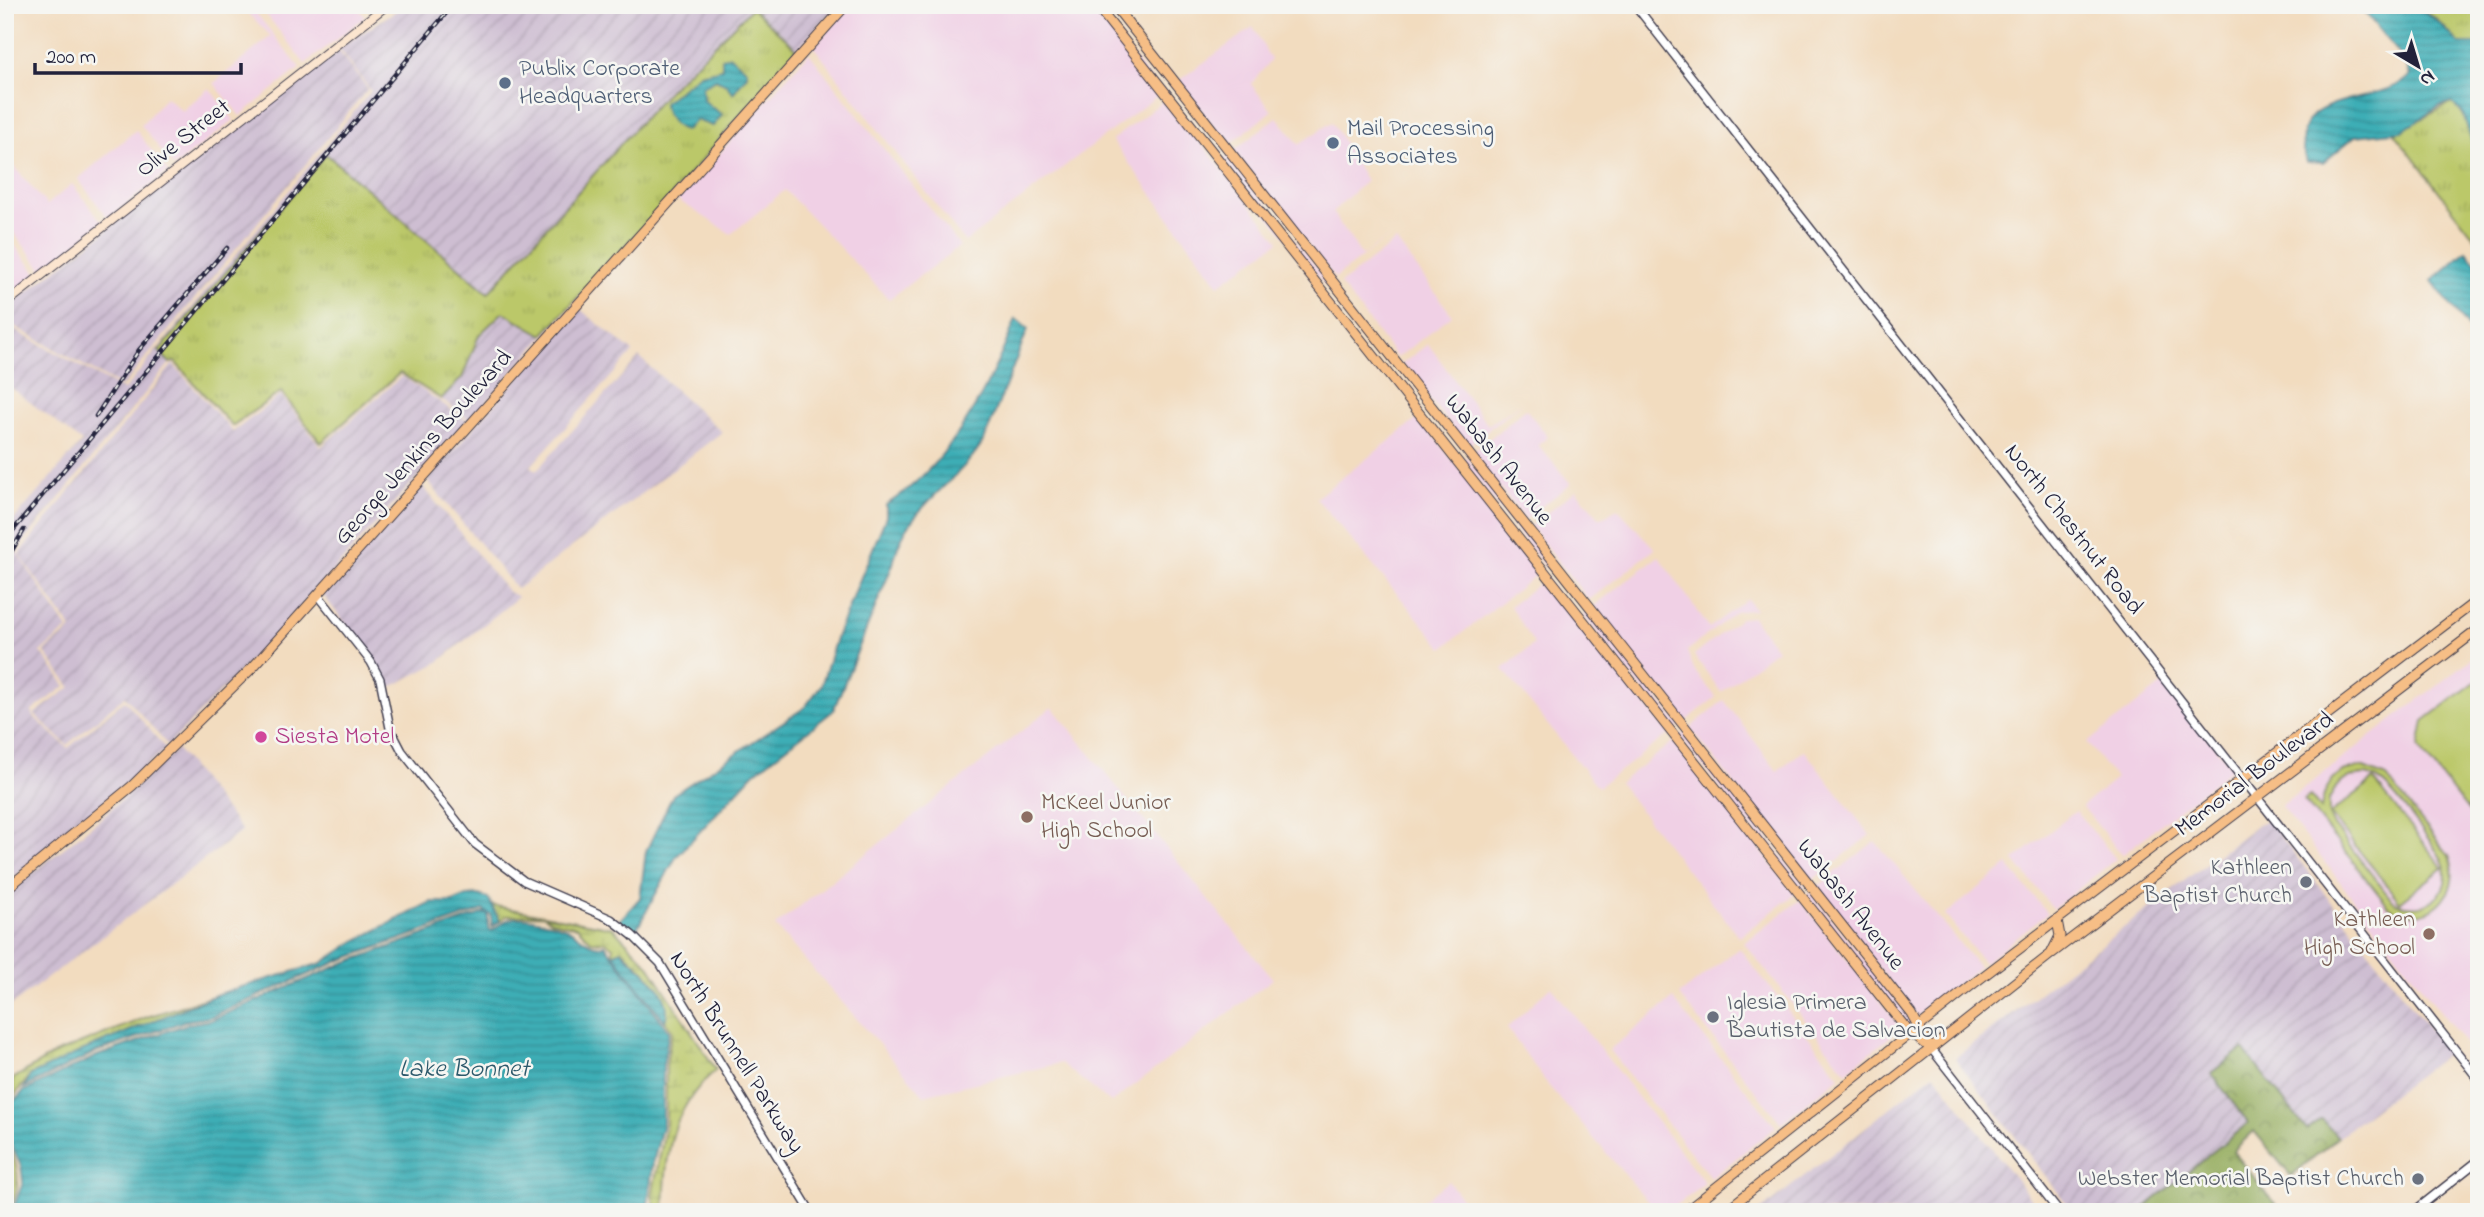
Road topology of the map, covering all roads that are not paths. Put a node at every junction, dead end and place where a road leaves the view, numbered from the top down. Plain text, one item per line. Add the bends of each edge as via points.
1 (387, 5) edge
2 (846, 5) edge
3 (1114, 5) edge
4 (1635, 5) edge
5 (1101, 7) edge
6 (5, 304) edge
7 (318, 595) junction
8 (2479, 599) edge
9 (2479, 629) edge
10 (2244, 779) junction
11 (2258, 797) junction
12 (5, 890) edge
13 (2057, 920) junction
14 (2051, 954) junction
15 (1920, 1025) junction
16 (1910, 1033) junction
17 (1930, 1047) junction
18 (2479, 1080) edge
19 (2479, 1160) edge
20 (811, 1212) edge
21 (1685, 1212) edge
22 (1724, 1212) edge
23 (2059, 1212) edge
24 (2413, 1212) edge

1 - 6 main road, Olive Street
2 - 7 main road, George Jenkins Boulevard
3 - 15 main road, Wabash Avenue
4 - 10 street, North Chestnut Road
5 - 16 main road, Wabash Avenue
7 - 12 main road, George Jenkins Boulevard via 161,760
7 - 20 street, North Brunnell Parkway via 371,662 380,679 390,728 402,751 475,845 524,881 611,919 660,963
8 - 10 main road, Memorial Boulevard
9 - 11 main road, Memorial Boulevard
10 - 11 street, North Chestnut Road
10 - 13 main road, Memorial Boulevard
11 - 14 main road, Memorial Boulevard
11 - 18 street, North Chestnut Road
13 - 14 main road via 2060,936
13 - 15 main road, Memorial Boulevard
14 - 17 main road, Memorial Boulevard
15 - 16 main road, Memorial Boulevard
15 - 17 main road, Wabash Avenue
16 - 17 main road, Wabash Avenue
16 - 21 main road, Memorial Boulevard
17 - 22 main road, Memorial Boulevard
17 - 23 street
19 - 24 street

